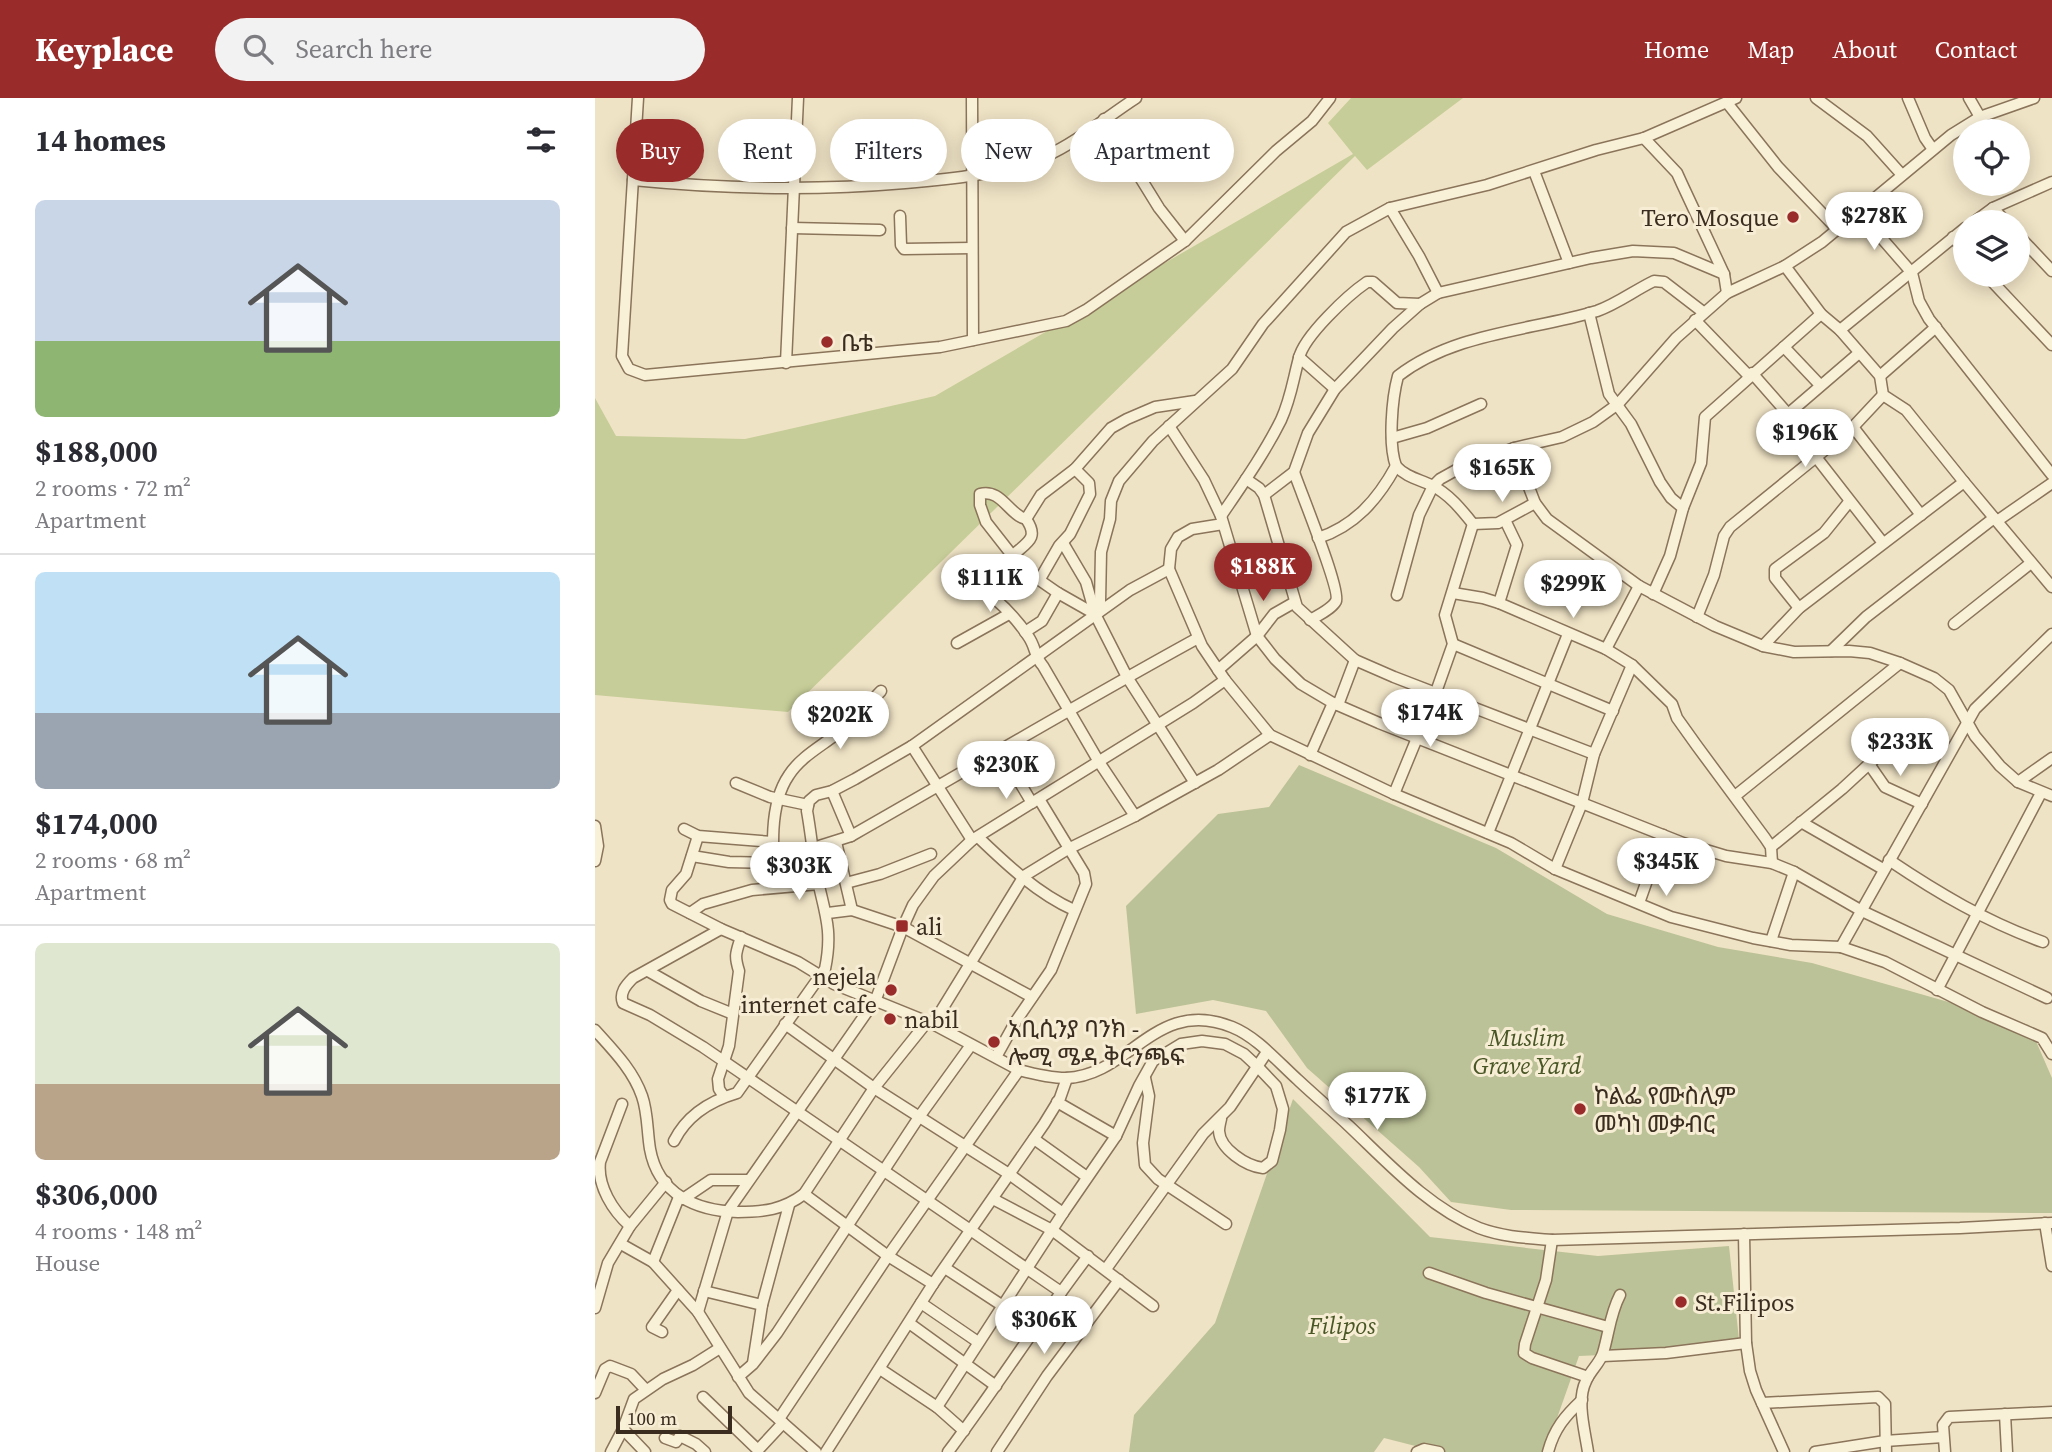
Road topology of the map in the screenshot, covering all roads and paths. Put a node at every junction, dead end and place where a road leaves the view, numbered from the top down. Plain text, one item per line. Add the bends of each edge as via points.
1 (638, 98) edge
2 (798, 98) edge
3 (972, 98) edge
4 (1136, 98) edge
5 (1330, 98) edge
6 (1817, 98) edge
7 (1908, 98) edge
8 (1969, 98) edge
9 (2033, 98) edge
10 (1732, 101) edge
11 (1980, 117) junction
12 (637, 119) edge
13 (972, 119) edge
14 (1104, 119) edge
15 (1644, 138) junction
16 (1933, 148) junction
17 (1534, 171) junction
18 (1902, 175) junction
19 (961, 176) edge
20 (633, 182) edge
21 (653, 182) edge
22 (971, 182) edge
23 (1143, 182) edge
24 (2052, 182) edge
25 (793, 189) junction
26 (1389, 208) junction
27 (1993, 208) joint
28 (1990, 210) edge
29 (1859, 211) junction
30 (900, 216) dead end
31 (792, 228) junction
32 (880, 230) dead end
33 (1837, 230) junction
34 (1953, 237) edge
35 (1185, 241) junction
36 (972, 248) junction
37 (2030, 248) edge
38 (1569, 263) junction
39 (1785, 266) junction
40 (2052, 271) edge
41 (1912, 273) junction
42 (1724, 274) junction
43 (1998, 287) edge
44 (1438, 293) junction
45 (1727, 293) junction
46 (1420, 304) junction
47 (1589, 313) junction
48 (1821, 314) junction
49 (1699, 316) junction
50 (1936, 327) junction
51 (1840, 330) junction
52 (974, 340) junction
53 (2050, 340) edge
54 (1784, 347) junction
55 (1859, 353) junction
56 (1299, 358) junction
57 (786, 363) junction
58 (1751, 374) junction
59 (1880, 376) junction
60 (1820, 385) junction
61 (1335, 389) junction
62 (1883, 395) junction
63 (1195, 401) junction
64 (1481, 404) dead end
65 (1618, 404) junction
66 (1789, 414) junction
67 (1169, 426) junction
68 (1853, 427) junction
69 (1392, 438) junction
70 (1514, 449) junction
71 (1816, 457) junction
72 (1396, 466) junction
73 (1075, 469) junction
74 (1294, 472) junction
75 (2052, 475) edge
76 (1246, 479) junction
77 (1963, 482) junction
78 (2052, 483) edge
79 (1433, 486) junction
80 (1263, 495) junction
81 (1849, 502) junction
82 (1535, 503) junction
83 (1683, 508) junction
84 (1921, 515) junction
85 (1026, 519) junction
86 (1996, 519) junction
87 (1222, 520) junction
88 (1505, 520) junction
89 (1473, 524) junction
90 (1318, 538) junction
91 (1063, 543) junction
92 (1883, 543) junction
93 (1012, 556) junction
94 (2031, 562) junction
95 (954, 569) dead end
96 (1169, 569) junction
97 (1040, 579) junction
98 (1639, 586) junction
99 (2052, 587) edge
100 (1058, 593) junction
101 (1453, 593) junction
102 (1653, 594) junction
103 (1397, 595) dead end
104 (1295, 602) junction
105 (1499, 603) junction
106 (1799, 608) junction
107 (1009, 614) junction
108 (1095, 614) junction
109 (1697, 617) junction
110 (1310, 620) junction
111 (1954, 624) dead end
112 (1025, 632) junction
113 (1567, 634) junction
114 (2052, 634) edge
115 (1257, 636) junction
116 (1198, 638) junction
117 (957, 643) dead end
118 (1453, 644) junction
119 (1763, 646) junction
120 (1606, 649) junction
121 (1831, 651) junction
122 (1035, 657) junction
123 (1355, 660) junction
124 (1899, 663) junction
125 (1632, 665) junction
126 (1218, 670) junction
127 (1127, 677) junction
128 (1225, 680) junction
129 (1548, 683) junction
130 (881, 691) dead end
131 (1436, 692) junction
132 (1335, 704) junction
133 (1069, 710) junction
134 (1613, 711) junction
135 (1968, 721) junction
136 (1157, 725) junction
137 (1530, 730) junction
138 (1271, 735) junction
139 (1418, 738) junction
140 (912, 746) junction
141 (1001, 751) junction
142 (1594, 754) junction
143 (1310, 755) junction
144 (1948, 757) junction
145 (2052, 758) edge
146 (1099, 762) junction
147 (1870, 764) junction
148 (1511, 776) junction
149 (2018, 782) junction
150 (736, 783) dead end
151 (1195, 783) junction
152 (939, 786) junction
153 (832, 791) junction
154 (2041, 793) junction
155 (1394, 794) junction
156 (1735, 796) junction
157 (2052, 796) edge
158 (779, 798) junction
159 (1036, 801) junction
160 (1582, 803) junction
161 (807, 804) junction
162 (1922, 804) junction
163 (1135, 816) junction
164 (1801, 822) junction
165 (595, 826) edge
166 (684, 829) dead end
167 (1488, 833) junction
168 (851, 835) junction
169 (1663, 835) junction
170 (698, 836) junction
171 (975, 839) junction
172 (772, 842) junction
173 (836, 842) junction
174 (1771, 847) junction
175 (813, 848) junction
176 (1068, 849) junction
177 (931, 854) dead end
178 (692, 856) junction
179 (918, 860) junction
180 (595, 861) edge
181 (773, 863) junction
182 (1772, 863) junction
183 (815, 864) junction
184 (1886, 865) junction
185 (1555, 869) junction
186 (1794, 872) junction
187 (934, 876) junction
188 (1024, 876) junction
189 (846, 883) junction
190 (819, 884) junction
191 (778, 887) junction
192 (1639, 903) junction
193 (1075, 909) junction
194 (852, 910) junction
195 (1862, 911) junction
196 (690, 913) junction
197 (828, 913) junction
198 (1977, 913) junction
199 (903, 927) junction
200 (721, 929) junction
201 (741, 937) junction
202 (1771, 941) junction
203 (2043, 942) dead end
204 (1841, 947) junction
205 (1955, 955) junction
206 (969, 963) junction
207 (648, 971) junction
208 (821, 976) junction
209 (1937, 990) junction
210 (1033, 997) junction
211 (2047, 998) dead end
212 (876, 999) junction
213 (733, 1014) junction
214 (930, 1023) junction
215 (785, 1024) junction
216 (595, 1030) edge
217 (971, 1045) junction
218 (1267, 1052) junction
219 (2052, 1054) edge
220 (996, 1057) junction
221 (834, 1059) junction
222 (723, 1063) junction
223 (1258, 1067) junction
224 (1019, 1070) junction
225 (1067, 1078) junction
226 (1145, 1078) junction
227 (747, 1079) junction
228 (874, 1088) junction
229 (723, 1095) junction
230 (1057, 1102) junction
231 (622, 1104) dead end
232 (796, 1113) junction
233 (919, 1117) junction
234 (1221, 1119) junction
235 (1116, 1136) junction
236 (1034, 1139) junction
237 (674, 1141) dead end
238 (839, 1141) junction
239 (964, 1147) junction
240 (883, 1171) junction
241 (1009, 1174) junction
242 (1087, 1177) junction
243 (748, 1180) junction
244 (666, 1182) junction
245 (1167, 1185) junction
246 (804, 1194) junction
247 (681, 1198) junction
248 (993, 1199) junction
249 (926, 1202) junction
250 (789, 1205) junction
251 (728, 1212) junction
252 (1063, 1213) junction
253 (1226, 1223) dead end
254 (2049, 1223) edge
255 (846, 1225) junction
256 (630, 1226) junction
257 (969, 1230) junction
258 (1052, 1230) junction
259 (1744, 1234) junction
260 (1552, 1240) junction
261 (621, 1244) junction
262 (888, 1256) junction
263 (1088, 1256) junction
264 (653, 1262) junction
265 (608, 1263) junction
266 (595, 1266) edge
267 (2052, 1266) edge
268 (945, 1268) junction
269 (1028, 1269) junction
270 (1106, 1269) junction
271 (1429, 1273) dead end
272 (1119, 1280) junction
273 (933, 1284) junction
274 (678, 1290) junction
275 (704, 1292) junction
276 (1061, 1292) junction
277 (1620, 1295) dead end
278 (921, 1303) junction
279 (762, 1305) junction
280 (1153, 1306) dead end
281 (1003, 1307) junction
282 (1539, 1307) junction
283 (595, 1308) edge
284 (698, 1312) junction
285 (909, 1324) junction
286 (1035, 1327) junction
287 (1608, 1327) junction
288 (662, 1332) dead end
289 (978, 1342) junction
290 (1747, 1343) junction
291 (720, 1348) junction
292 (1602, 1356) junction
293 (965, 1363) junction
294 (753, 1364) junction
295 (880, 1369) junction
296 (738, 1377) junction
297 (1588, 1377) junction
298 (996, 1387) junction
299 (646, 1390) junction
300 (595, 1393) edge
301 (703, 1397) dead end
302 (1582, 1400) junction
303 (1762, 1403) junction
304 (937, 1408) junction
305 (2052, 1412) edge
306 (2005, 1415) junction
307 (781, 1421) junction
308 (623, 1429) junction
309 (964, 1431) junction
310 (1943, 1437) junction
311 (665, 1438) dead end
312 (1886, 1446) edge
313 (611, 1452) edge
314 (645, 1452) edge
315 (705, 1452) edge
316 (816, 1452) edge
317 (826, 1452) edge
318 (948, 1452) edge
319 (997, 1452) edge
320 (1417, 1452) edge
321 (1439, 1452) edge
322 (1548, 1452) edge
323 (1588, 1452) edge
324 (1784, 1452) edge
325 (1815, 1452) edge
326 (1945, 1452) edge
327 (2007, 1452) edge

1 - 12 street
2 - 25 street
3 - 13 street
4 - 14 street
5 - 35 street via 1312,121
6 - 18 street via 1867,136
7 - 16 street
8 - 11 street
9 - 11 street
10 - 15 street
10 - 33 street via 1778,167
11 - 16 street
15 - 17 street
15 - 42 street via 1677,173
16 - 18 street
17 - 26 street
17 - 38 street
18 - 29 street
19 - 25 street
20 - 57 street via 622,342 625,365 645,376
21 - 25 street
22 - 36 street
23 - 35 street
24 - 27 street
25 - 31 street
26 - 44 street
26 - 63 street via 1353,226 1337,240 1263,324 1232,369
27 - 28 street
29 - 33 street
29 - 41 street
30 - 36 street via 904,249
31 - 32 street
31 - 57 street
33 - 39 street
34 - 41 street
35 - 52 street via 1066,321
36 - 52 street
37 - 40 street
38 - 42 street via 1646,251 1684,256
38 - 44 street
39 - 45 street
39 - 48 street
41 - 50 street via 1919,301
41 - 51 street
42 - 45 street
43 - 53 street
44 - 46 street
45 - 49 street
46 - 56 street via 1397,303 1367,282 1322,324
46 - 61 street
47 - 49 street via 1658,281
47 - 65 street via 1606,386
47 - 69 street via 1489,335 1415,363 1398,376
48 - 51 street
48 - 54 street
49 - 58 street
49 - 65 street
50 - 59 street
50 - 75 street
51 - 55 street
52 - 57 street
54 - 58 street
54 - 60 street
55 - 59 street
55 - 60 street
56 - 61 street
56 - 76 street via 1287,406
58 - 66 street
58 - 83 street via 1705,417 1701,463
59 - 62 street
60 - 66 street
61 - 74 street via 1308,433
62 - 68 street
62 - 77 street via 1906,410
63 - 67 street
63 - 73 street via 1155,408 1119,423
64 - 69 street
65 - 70 street via 1576,432
65 - 83 street via 1660,482
66 - 71 street
67 - 87 street via 1204,480
67 - 108 street via 1126,470 1115,489 1101,552 1100,602
68 - 71 street
68 - 84 street
69 - 72 street
70 - 79 street via 1458,469
70 - 82 street
71 - 81 street
71 - 109 street via 1726,531
72 - 79 street via 1407,476
72 - 90 street via 1384,488 1354,520
73 - 85 street via 1041,495
73 - 91 street via 1091,490
74 - 80 street
74 - 90 street
76 - 80 street
76 - 87 street
77 - 84 street
77 - 86 street
78 - 86 street
79 - 89 street via 1452,499
79 - 103 street
80 - 104 street
81 - 92 street
81 - 106 street via 1817,539 1775,569 1775,578
82 - 88 street
82 - 98 street via 1547,520
83 - 102 street via 1670,556
84 - 92 street
85 - 93 street via 1033,534
85 - 93 street via 993,494 980,494 983,515
86 - 94 street
86 - 121 street via 1866,617
87 - 96 street via 1178,537
87 - 115 street
88 - 89 street
88 - 105 street via 1517,545
89 - 101 street
90 - 110 street via 1337,596 1333,605
91 - 97 street
91 - 108 street via 1086,582
92 - 106 street
93 - 97 street
94 - 99 street
94 - 111 street
95 - 107 street via 990,593
96 - 108 street
96 - 116 street
97 - 100 street
98 - 102 street
98 - 120 street
100 - 108 street
100 - 112 street via 1042,621
101 - 105 street
101 - 118 street via 1445,615
102 - 109 street
104 - 110 street
104 - 115 street via 1274,614
105 - 113 street
106 - 119 street
107 - 112 street
107 - 117 street
108 - 122 street
108 - 127 street
109 - 119 street
110 - 123 street
112 - 122 street
113 - 120 street
113 - 129 street
114 - 135 street via 1993,690
115 - 126 street
115 - 132 street via 1296,680
116 - 126 street
116 - 127 street
118 - 129 street
118 - 131 street
119 - 121 street via 1794,652
120 - 125 street
121 - 124 street via 1870,653
122 - 133 street
122 - 140 street
123 - 131 street
123 - 132 street
124 - 135 street via 1943,684
124 - 156 street
125 - 134 street
125 - 156 street via 1668,699
126 - 128 street
127 - 133 street
127 - 136 street
128 - 136 street
128 - 138 street
129 - 134 street
129 - 137 street
130 - 158 street via 790,773
131 - 137 street
131 - 139 street
132 - 139 street
132 - 143 street
133 - 141 street
133 - 146 street
134 - 142 street
135 - 144 street
135 - 149 street via 1991,757
136 - 146 street
136 - 151 street
137 - 142 street
137 - 148 street
138 - 143 street
138 - 151 street
139 - 148 street
139 - 155 street
140 - 152 street
140 - 153 street
141 - 152 street
141 - 159 street
142 - 160 street
143 - 155 street
144 - 147 street via 1902,739
144 - 162 street
145 - 149 street
146 - 159 street
146 - 163 street
147 - 162 street via 1885,787
147 - 164 street
148 - 160 street
148 - 167 street
149 - 154 street
150 - 158 street
151 - 163 street
152 - 168 street
152 - 171 street
153 - 161 street via 816,795
153 - 168 street
154 - 157 street
154 - 198 street
155 - 167 street
156 - 174 street
158 - 161 street
158 - 172 street
159 - 171 street
159 - 176 street
160 - 169 street
160 - 185 street
161 - 175 street
162 - 184 street
163 - 176 street
164 - 174 street
164 - 184 street
165 - 180 street
166 - 170 street
167 - 185 street
168 - 173 street
169 - 182 street via 1726,856
169 - 192 street
170 - 172 street
170 - 178 street
171 - 187 street
171 - 188 street
172 - 181 street
173 - 175 street
173 - 189 street
174 - 182 street
175 - 183 street
176 - 188 street
176 - 193 street via 1086,880
177 - 179 street
178 - 181 street
178 - 196 street via 670,897 672,904
179 - 187 street
179 - 189 street
181 - 183 street
181 - 191 street
182 - 186 street
183 - 190 street
184 - 195 street
184 - 198 street
185 - 192 street
186 - 195 street
186 - 202 street
187 - 199 street
188 - 193 street via 1048,896
188 - 206 street
189 - 194 street
190 - 191 street
190 - 197 street
191 - 196 street via 738,893
192 - 202 street via 1693,924
193 - 210 street via 1051,970
194 - 197 street
194 - 199 street
195 - 204 street
195 - 205 street
196 - 200 street
197 - 208 street via 828,956
198 - 203 street
198 - 205 street
199 - 206 street
199 - 212 street
200 - 201 street
200 - 207 street
201 - 208 street
201 - 213 street
202 - 204 street
204 - 209 street via 1898,968
205 - 209 street
205 - 211 street
206 - 210 street
206 - 214 street
207 - 213 street
207 - 222 street via 626,985 623,1003 650,1015
208 - 212 street
208 - 215 street
209 - 219 street via 2042,1038
210 - 220 street
212 - 214 street
212 - 221 street
213 - 222 street
214 - 217 street
214 - 228 street
215 - 221 street
215 - 227 street
216 - 244 street via 637,1083 652,1158
217 - 220 street
217 - 233 street
218 - 223 street
218 - 225 street via 1233,1027 1190,1021 1158,1030 1108,1065
218 - 260 street via 1443,1208 1490,1231
220 - 224 street
221 - 228 street
221 - 232 street
222 - 227 street
222 - 229 street via 718,1079
223 - 226 street via 1225,1044 1202,1041 1181,1044 1153,1061
223 - 234 street
223 - 234 street via 1282,1099 1283,1120 1272,1161 1258,1168 1238,1157 1224,1145
224 - 225 street
224 - 239 street
225 - 230 street
226 - 235 street
226 - 245 street via 1149,1096 1143,1160 1147,1170
227 - 229 street via 737,1093
227 - 232 street
228 - 233 street
228 - 238 street
229 - 237 street via 691,1118
230 - 235 street
230 - 236 street
231 - 256 street via 599,1171 611,1207
232 - 238 street
232 - 243 street
233 - 239 street
233 - 240 street
234 - 245 street via 1203,1134
235 - 242 street
236 - 241 street
236 - 242 street
238 - 240 street
238 - 246 street
239 - 241 street
239 - 249 street
240 - 249 street
240 - 255 street
241 - 248 street
241 - 252 street
242 - 252 street
243 - 247 street via 711,1180
243 - 251 street
244 - 247 street
244 - 256 street
245 - 253 street
245 - 270 street
246 - 250 street
246 - 255 street
247 - 251 street
247 - 264 street
248 - 257 street
248 - 258 street
249 - 257 street
249 - 262 street
250 - 251 street via 770,1211
250 - 279 street
251 - 275 street
252 - 258 street
254 - 259 street
254 - 267 street
255 - 262 street
255 - 294 street
256 - 261 street
257 - 268 street
257 - 269 street
258 - 263 street
258 - 269 street
259 - 260 street
259 - 290 street
260 - 282 street
261 - 264 street
261 - 265 street
262 - 273 street
262 - 307 street
263 - 270 street
263 - 276 street
264 - 274 street
265 - 266 street
265 - 283 street
268 - 273 street
268 - 281 street
269 - 276 street
269 - 281 street
270 - 272 street
271 - 282 street
272 - 280 street
272 - 319 street
273 - 278 street
274 - 284 street
274 - 288 street via 652,1327
275 - 279 street
275 - 284 street
276 - 286 street
277 - 287 street
278 - 285 street
278 - 289 street
279 - 294 street
281 - 286 street
281 - 289 street
282 - 287 street
282 - 297 street via 1525,1344 1526,1354
284 - 291 street
285 - 293 street
285 - 295 street
286 - 298 street
287 - 292 street
289 - 293 street
290 - 292 street
290 - 303 street via 1751,1378
291 - 296 street
291 - 299 street
292 - 297 street
293 - 298 street
293 - 304 street
294 - 296 street
295 - 304 street
295 - 317 street
296 - 307 street
297 - 302 street
298 - 309 street
299 - 300 street via 631,1374 610,1366
299 - 308 street via 631,1404
301 - 307 street via 758,1450
302 - 322 street via 1560,1422
302 - 323 street
303 - 312 street via 1878,1396 1885,1404
303 - 324 street
304 - 309 street
305 - 306 street
306 - 310 street via 1949,1417
306 - 327 street
307 - 316 street
308 - 313 street
308 - 314 street
309 - 318 street
310 - 312 street
310 - 326 street
311 - 315 street via 676,1442 680,1436
312 - 325 street
320 - 321 street

